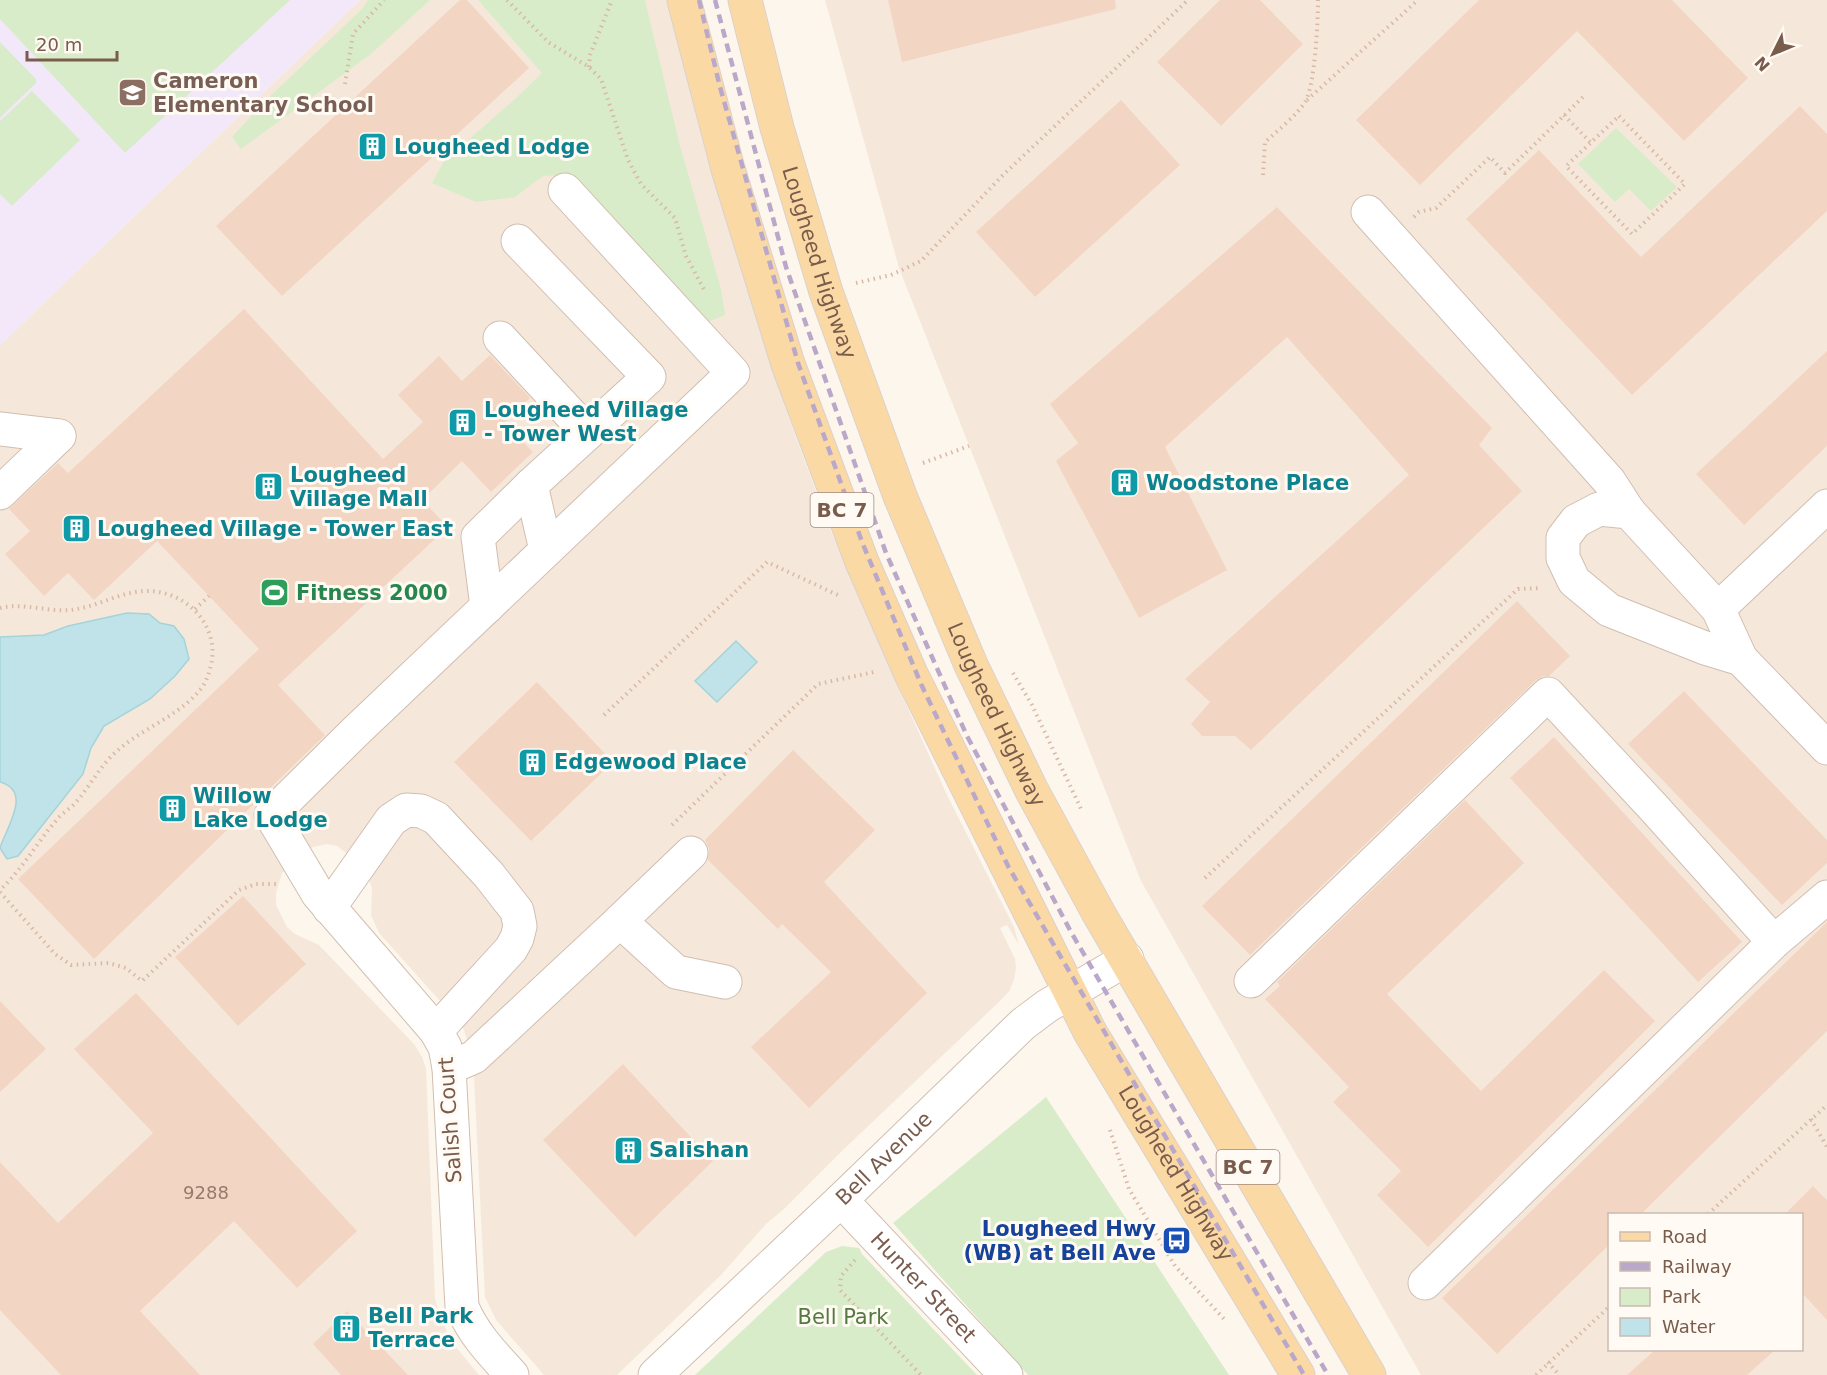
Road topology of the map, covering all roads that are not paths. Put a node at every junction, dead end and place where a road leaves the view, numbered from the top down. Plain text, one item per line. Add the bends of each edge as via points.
1 (684, 0) edge
2 (745, 0) edge
3 (565, 190) dead end
4 (1368, 212) dead end
5 (518, 241) dead end
6 (500, 338) dead end
7 (0, 429) edge
8 (588, 433) junction
9 (531, 485) junction
10 (0, 493) edge
11 (1827, 506) edge
12 (1629, 512) junction
13 (546, 550) junction
14 (487, 607) junction
15 (1718, 609) junction
16 (1741, 658) junction
17 (1827, 748) edge
18 (691, 853) dead end
19 (1827, 897) edge
20 (323, 901) junction
21 (620, 921) junction
22 (1774, 942) junction
23 (1126, 960) junction
24 (1251, 981) dead end
25 (724, 982) dead end
26 (1072, 993) junction
27 (436, 1031) junction
28 (449, 1068) junction
29 (841, 1200) junction
30 (1425, 1283) dead end
31 (512, 1375) edge
32 (655, 1375) edge
33 (1006, 1375) edge
34 (1298, 1375) edge
35 (1369, 1375) edge

1 - 26 main road, Lougheed Highway / BC 7 via 728,169 788,364 862,562 911,674
2 - 23 main road, Lougheed Highway / BC 7 via 777,128 826,292 900,496 1000,727
3 - 13 street via 733,373
4 - 12 street via 1609,481
5 - 8 street via 649,377
6 - 8 street
7 - 10 street via 59,436
8 - 9 street
9 - 13 street
9 - 14 street via 478,537
11 - 15 street
12 - 15 street
12 - 16 street via 1599,509 1576,521 1563,538 1563,558 1574,581 1610,610
13 - 14 street
14 - 20 street, Salish Court via 271,815
15 - 16 street
16 - 17 street
18 - 21 street
19 - 22 street
20 - 27 street, Salish Court
20 - 27 street via 391,820 406,810 436,818 489,875 517,911 517,938
21 - 25 street via 676,972
21 - 28 street via 474,1057
22 - 24 street via 1548,694
22 - 30 street
23 - 26 street, Bell Avenue
23 - 35 main road, Lougheed Highway / BC 7
26 - 29 street, Bell Avenue via 1023,1024
26 - 34 main road, Lougheed Highway / BC 7 via 1090,1032
27 - 28 street, Salish Court via 445,1047
28 - 31 street, Salish Court via 462,1307 470,1326
29 - 32 street, Bell Avenue
29 - 33 street, Hunter Street

